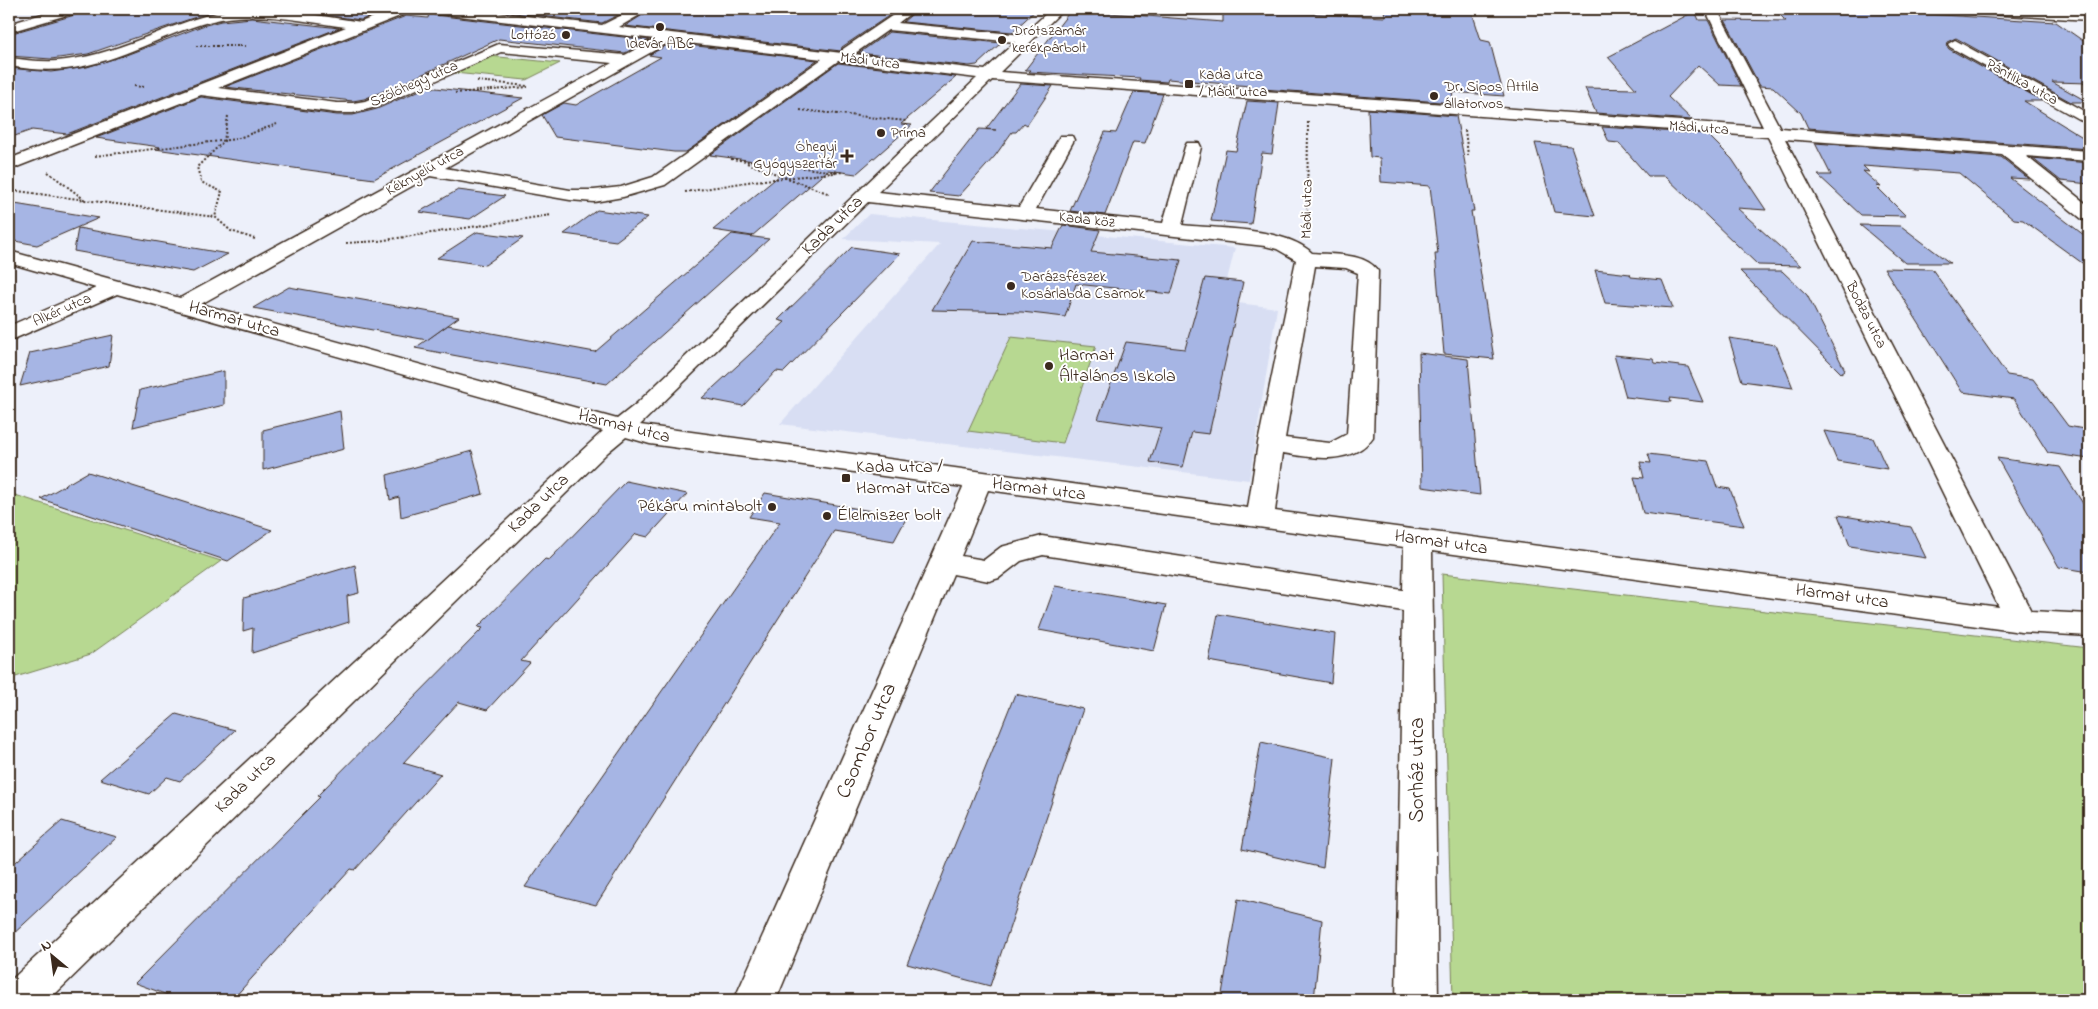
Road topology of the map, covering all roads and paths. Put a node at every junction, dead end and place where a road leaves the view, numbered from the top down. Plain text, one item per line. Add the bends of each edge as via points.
1 (72, 9) edge
2 (405, 9) edge
3 (434, 9) edge
4 (644, 9) edge
5 (910, 9) edge
6 (1058, 9) edge
7 (1711, 9) edge
8 (1971, 9) edge
9 (2086, 14) edge
10 (364, 25) junction
11 (885, 26) junction
12 (9, 28) edge
13 (604, 29) junction
14 (669, 37) junction
15 (1027, 39) junction
16 (1955, 44) dead end
17 (195, 46) dead end
18 (253, 46) dead end
19 (841, 55) junction
20 (628, 60) junction
21 (9, 62) edge
22 (441, 72) junction
23 (990, 75) junction
24 (199, 90) junction
25 (450, 93) dead end
26 (1308, 99) junction
27 (324, 106) junction
28 (768, 106) junction
29 (228, 114) dead end
30 (2089, 120) edge
31 (936, 124) junction
32 (1774, 133) junction
33 (224, 140) junction
34 (1066, 140) dead end
35 (1193, 147) dead end
36 (2007, 150) junction
37 (94, 156) dead end
38 (2089, 156) edge
39 (9, 165) edge
40 (45, 170) dead end
41 (428, 170) junction
42 (843, 172) dead end
43 (9, 190) edge
44 (834, 196) dead end
45 (864, 196) junction
46 (85, 200) junction
47 (1024, 214) junction
48 (2089, 215) edge
49 (215, 217) junction
50 (1171, 230) junction
51 (258, 240) dead end
52 (9, 257) edge
53 (1306, 259) junction
54 (115, 287) junction
55 (181, 306) junction
56 (9, 334) edge
57 (621, 428) junction
58 (1271, 443) junction
59 (978, 482) junction
60 (1260, 518) junction
61 (1418, 540) junction
62 (944, 562) junction
63 (1418, 603) junction
64 (2021, 621) junction
65 (2089, 625) edge
66 (20, 1000) edge
67 (755, 1000) edge
68 (1417, 1000) edge

1 - 12 street
2 - 10 street, Szőlőhegy utca
3 - 13 street, Mádi utca
4 - 13 street
5 - 11 street
6 - 15 street, Kada utca
7 - 32 street, Bodza utca
8 - 9 street
10 - 21 street via 252,13 234,14 207,19 70,64 42,66
10 - 24 street, Szőlőhegy utca
11 - 15 street
11 - 19 street
13 - 14 street, Mádi utca
14 - 19 street, Mádi utca
14 - 20 street, Kéknyelű utca
15 - 23 street, Kada utca
16 - 30 street, Pántlika utca
17 - 18 path
19 - 23 street, Mádi utca
19 - 28 street
20 - 22 street, Szőlőhegy utca via 499,48
20 - 41 street, Kéknyelű utca
22 - 25 path via 457,80 536,86
22 - 27 street, Szőlőhegy utca via 363,106
23 - 26 street, Mádi utca
23 - 31 street, Kada utca
24 - 27 street, Szőlőhegy utca
24 - 39 street, Szőlőhegy utca
26 - 32 street, Mádi utca
26 - 53 path, Mádi utca
27 - 33 path via 236,139
28 - 31 path
28 - 41 street via 659,181 622,192 570,195
29 - 33 path
31 - 45 street, Kada utca
32 - 36 street, Mádi utca
32 - 64 street, Bodza utca
33 - 37 path
33 - 49 path via 197,167 201,182 222,192
34 - 47 street
35 - 50 street
36 - 38 street, Mádi utca
36 - 48 street
40 - 46 path
41 - 55 street, Kéknyelű utca
42 - 44 path via 740,160
43 - 46 path
45 - 47 street, Kada köz
45 - 57 street, Kada utca via 645,409
46 - 49 path
47 - 50 street, Kada köz
49 - 51 path via 231,232
50 - 53 street, Kada köz via 1267,240 1291,248
52 - 54 street, Harmat utca
53 - 58 street
53 - 58 street, Kada köz via 1346,262 1368,271 1360,437 1352,445 1339,450 1323,451
54 - 55 street, Harmat utca
54 - 56 street, Alkér utca
55 - 57 street, Harmat utca
57 - 59 street, Harmat utca via 650,436
57 - 66 street, Kada utca
58 - 60 street
59 - 60 street, Harmat utca
59 - 62 street, Csombor utca
60 - 61 street, Harmat utca
61 - 63 street, Sorház utca
61 - 64 street, Harmat utca
62 - 63 street via 989,571 1011,554 1042,545
62 - 67 street, Csombor utca
63 - 68 street, Sorház utca
64 - 65 street, Harmat utca

